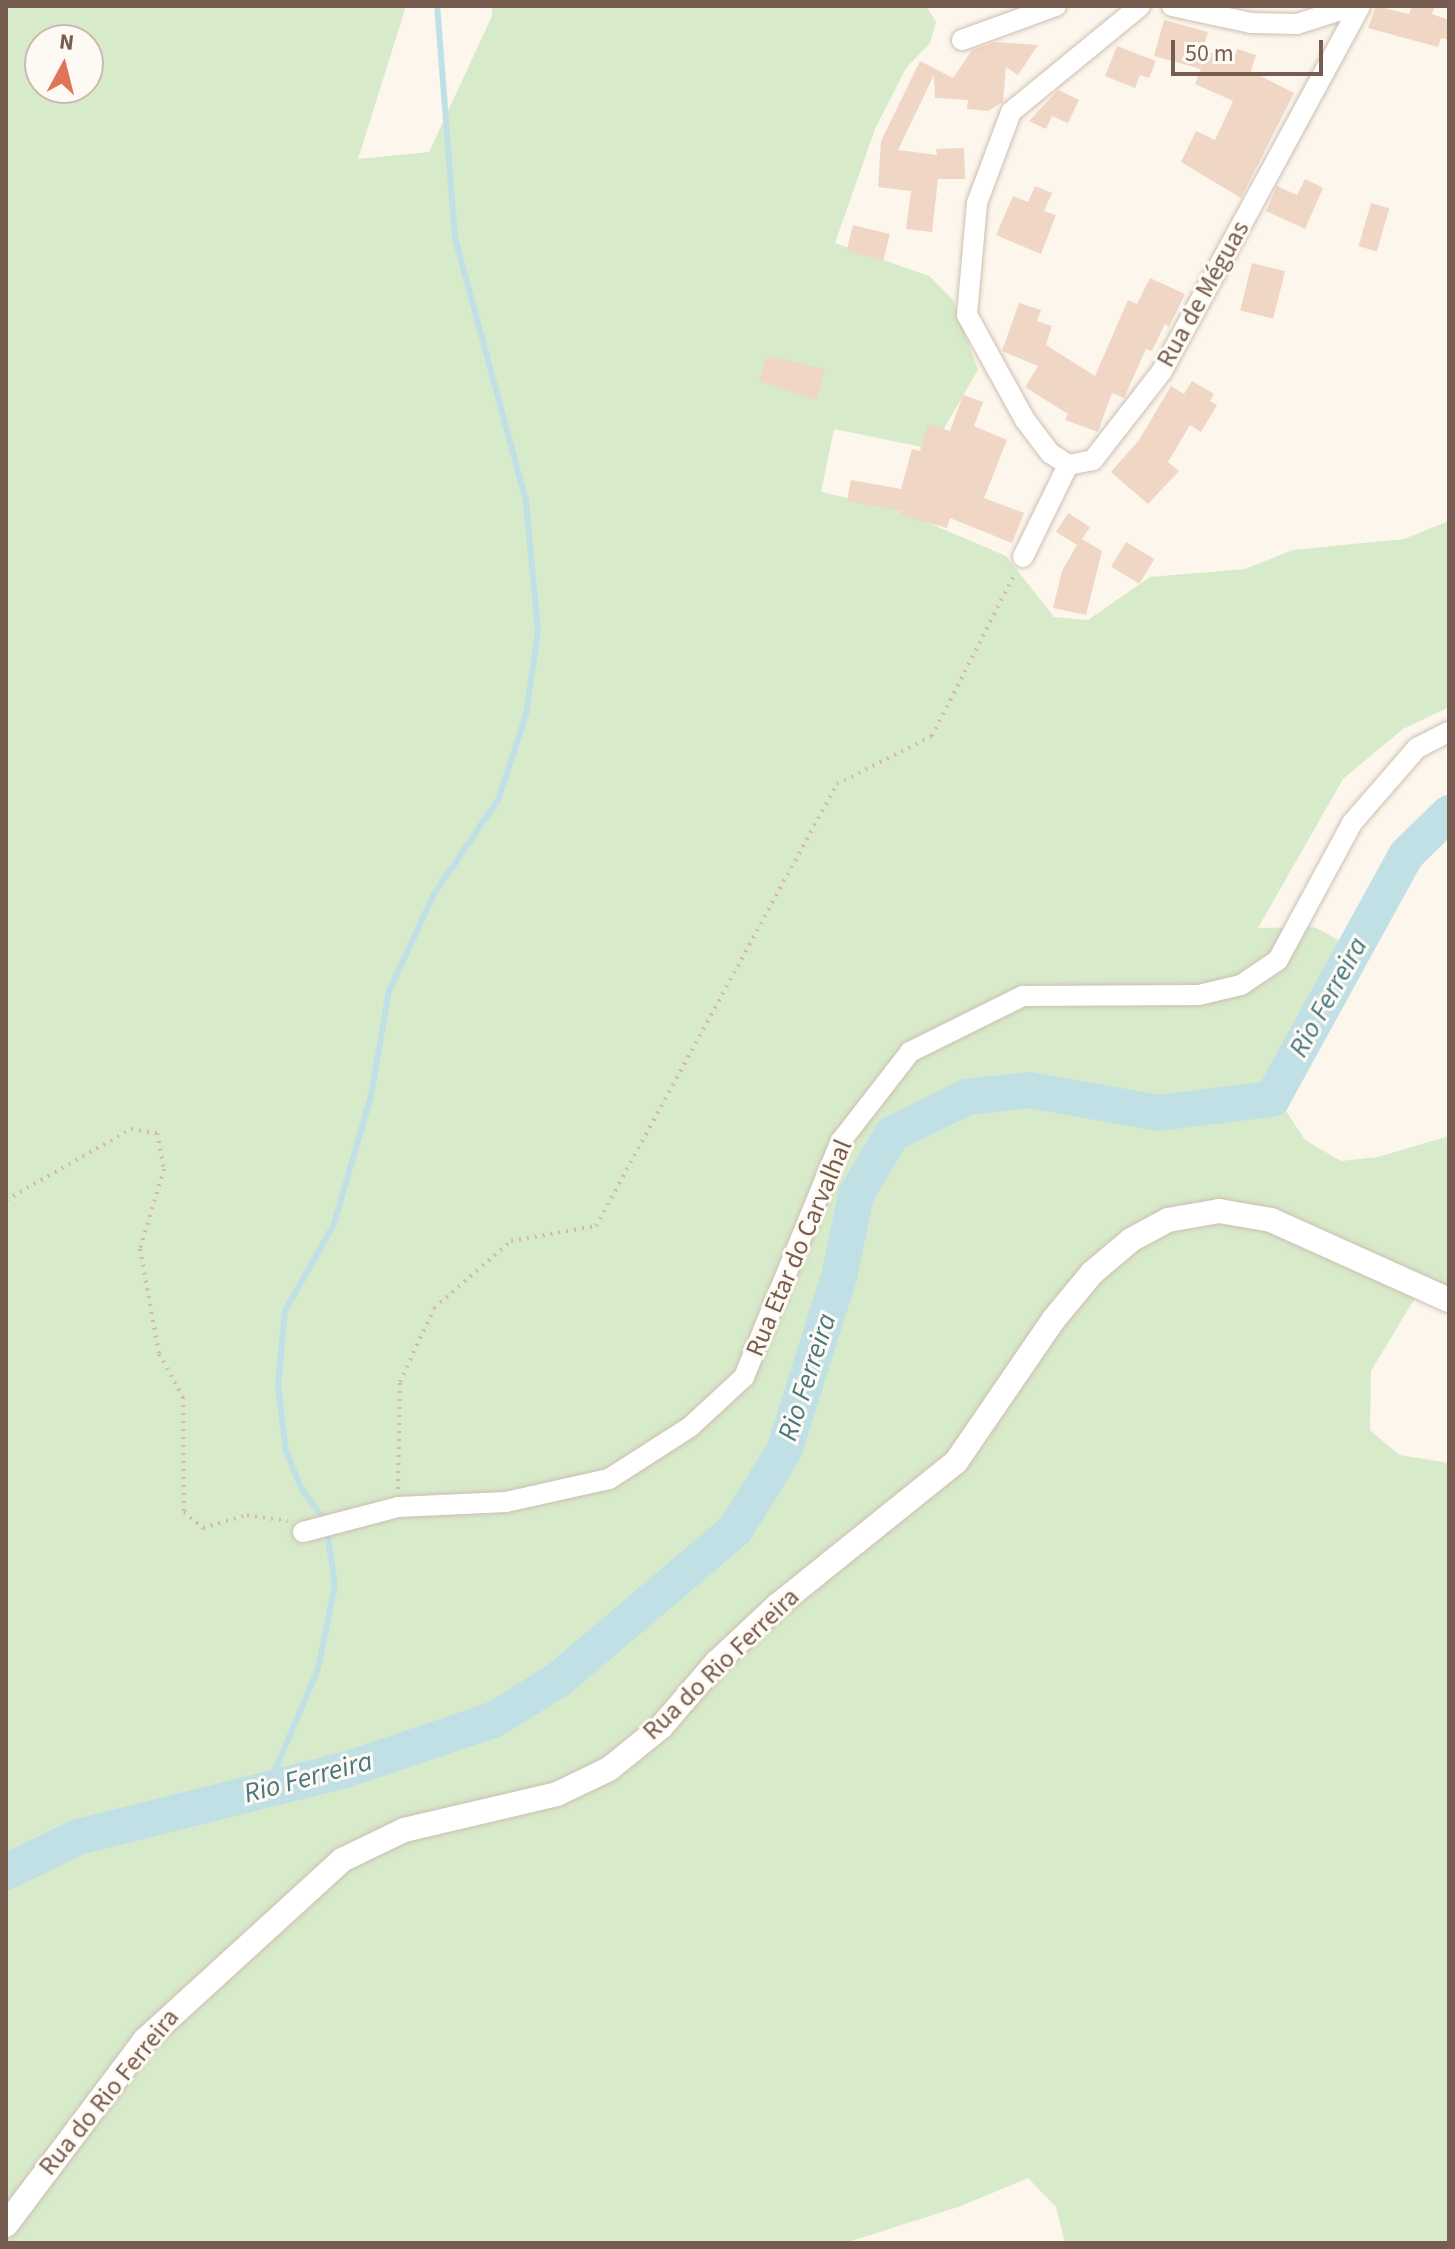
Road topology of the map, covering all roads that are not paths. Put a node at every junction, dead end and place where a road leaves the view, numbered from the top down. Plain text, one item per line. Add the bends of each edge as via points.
1 (1056, 6) edge
2 (1140, 6) edge
3 (1172, 6) edge
4 (1353, 6) edge
5 (1360, 6) edge
6 (962, 40) dead end
7 (1068, 465) junction
8 (1023, 557) road end
9 (1449, 732) edge
10 (1449, 1300) edge
11 (303, 1532) road end
12 (6, 2225) edge

1 - 6 street
2 - 7 street via 1011,112 977,203 967,315 1025,420 1050,453
3 - 4 street via 1251,23 1297,24
5 - 7 street, Rua de Méguas via 1162,371 1093,460
7 - 8 street
9 - 11 street, Rua Etar do Carvalhal via 1417,748 1352,823 1278,960 1241,985 1199,995 1023,996 910,1052 841,1141 744,1377 690,1427 609,1479 506,1502 398,1507
10 - 12 street, Rua do Rio Ferreira via 1271,1220 1219,1211 1168,1220 1131,1240 1092,1273 1054,1319 956,1462 778,1605 717,1662 661,1727 609,1769 557,1794 404,1830 342,1860 145,2040

